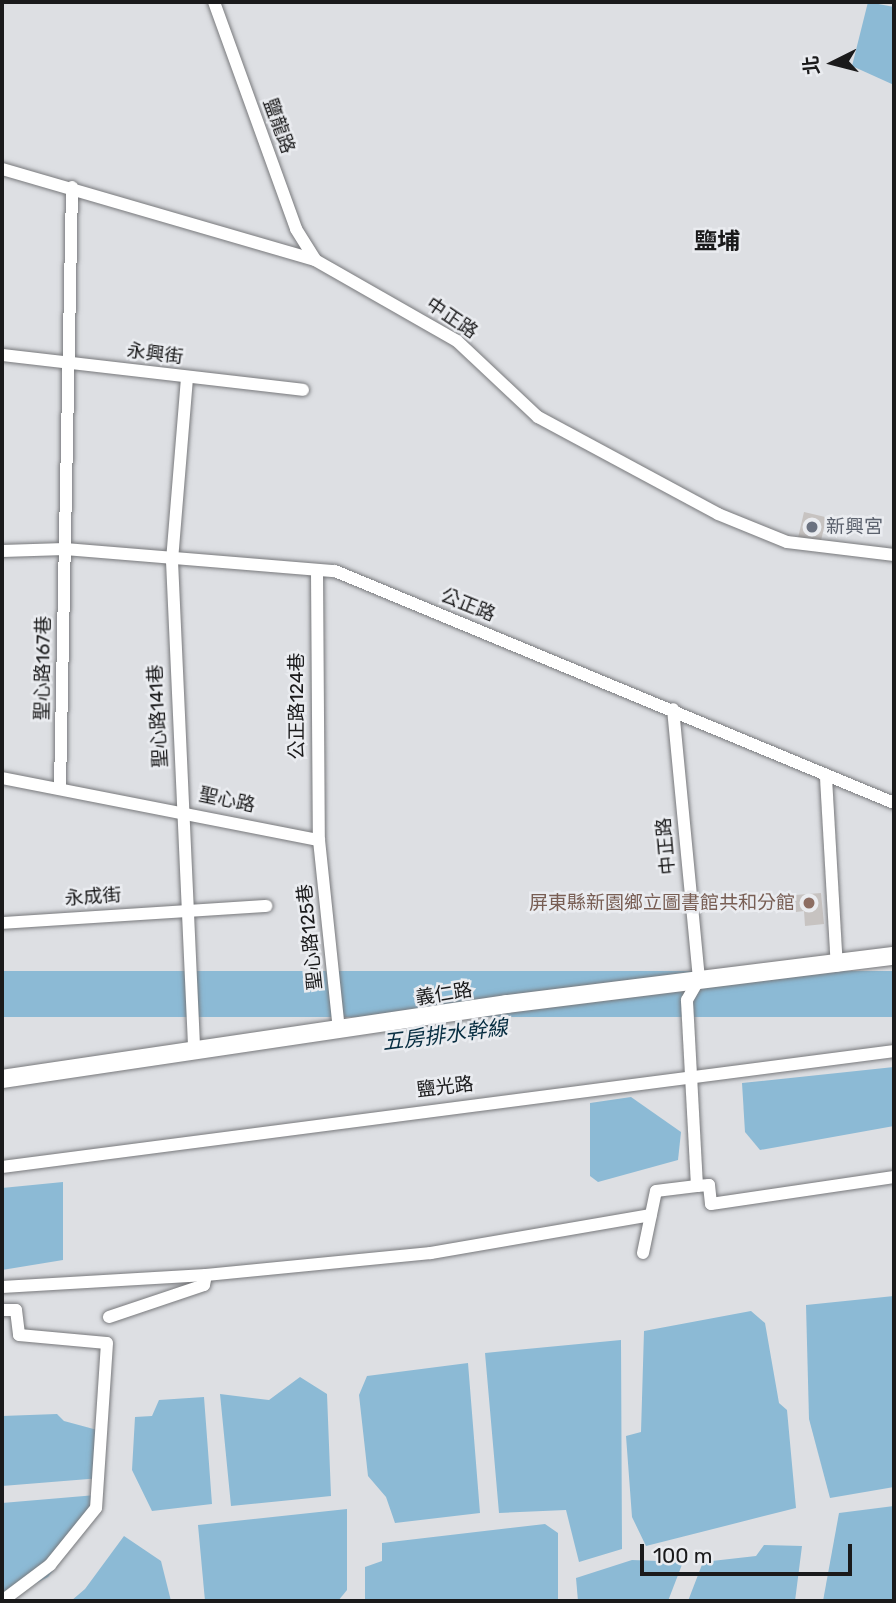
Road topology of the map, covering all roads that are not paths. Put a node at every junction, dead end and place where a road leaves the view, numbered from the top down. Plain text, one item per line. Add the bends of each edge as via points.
1 (214, 2) edge
2 (2, 169) edge
3 (72, 187) junction
4 (315, 260) junction
5 (2, 355) edge
6 (69, 363) junction
7 (187, 378) junction
8 (303, 390) dead end
9 (65, 550) junction
10 (2, 551) edge
11 (894, 555) edge
12 (172, 561) junction
13 (317, 572) junction
14 (673, 709) junction
15 (2, 778) edge
16 (826, 778) junction
17 (60, 787) junction
18 (894, 803) edge
19 (182, 809) junction
20 (319, 840) junction
21 (266, 906) dead end
22 (188, 910) junction
23 (2, 923) edge
24 (894, 956) edge
25 (837, 966) junction
26 (699, 979) junction
27 (339, 1030) junction
28 (894, 1051) edge
29 (194, 1053) junction
30 (689, 1076) junction
31 (2, 1079) edge
32 (2, 1167) edge
33 (894, 1177) edge
34 (696, 1185) junction
35 (651, 1215) junction
36 (642, 1253) dead end
37 (206, 1275) junction
38 (2, 1287) edge
39 (2, 1310) edge
40 (108, 1317) dead end
41 (2, 1601) edge

1 - 4 street, 鹽龍路 via 296,229
2 - 3 street, 中正路
3 - 4 street, 中正路
3 - 6 street, 聖心路167巷
4 - 11 street, 中正路 via 457,341 538,417 718,514 788,542
5 - 6 street, 永興街
6 - 7 street, 永興街
6 - 9 street, 聖心路167巷
7 - 8 street, 永興街
7 - 12 street, 聖心路141巷
9 - 10 street, 公正路
9 - 12 street, 公正路
9 - 17 street, 聖心路167巷
12 - 13 street, 公正路
12 - 19 street, 聖心路141巷
13 - 14 street, 公正路 via 335,572
13 - 20 street, 公正路124巷
14 - 16 street, 公正路
14 - 26 street, 中正路
15 - 17 street, 聖心路
16 - 18 street, 公正路
16 - 25 street
17 - 19 street, 聖心路
19 - 20 street, 聖心路
19 - 22 street, 聖心路141巷
20 - 27 street, 聖心路125巷
21 - 22 street, 永成街
22 - 23 street, 永成街
22 - 29 street, 聖心路141巷
24 - 25 street, 義仁路
25 - 26 street, 義仁路
26 - 27 street, 義仁路
26 - 30 street via 687,1000
27 - 29 street, 義仁路
28 - 30 street, 鹽光路
29 - 31 street, 義仁路
30 - 32 street, 鹽光路
30 - 34 street
33 - 34 street via 710,1204 709,1185
34 - 35 street via 656,1191
35 - 36 street
35 - 37 street via 431,1253
37 - 38 street
37 - 40 street via 204,1285
39 - 41 street via 16,1310 19,1335 107,1343 96,1508 50,1565

